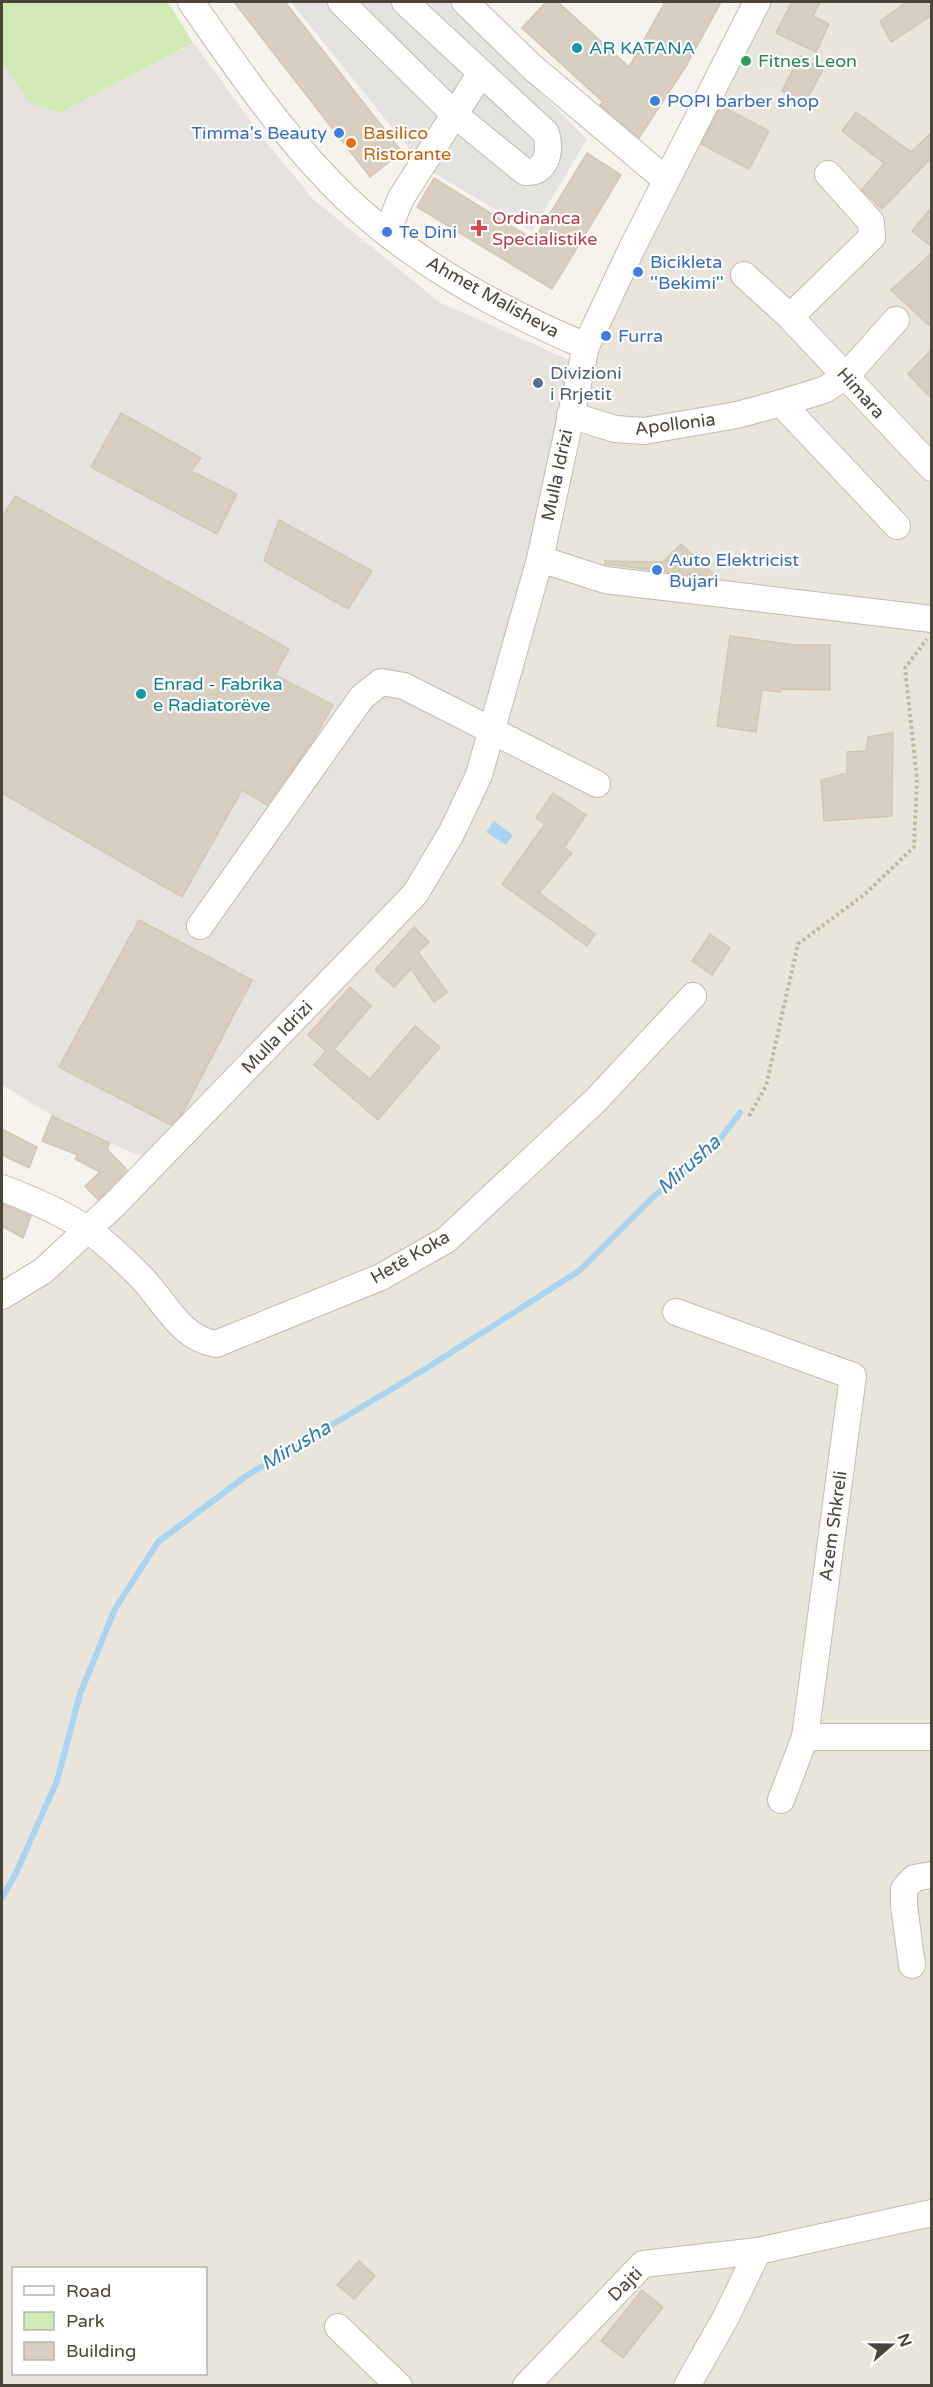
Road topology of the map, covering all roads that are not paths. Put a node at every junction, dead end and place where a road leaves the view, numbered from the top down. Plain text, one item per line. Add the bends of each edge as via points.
1 (191, 2) edge
2 (341, 2) edge
3 (405, 2) edge
4 (465, 2) edge
5 (757, 2) edge
6 (482, 73) junction
7 (454, 114) junction
8 (828, 174) dead end
9 (666, 180) junction
10 (387, 232) junction
11 (744, 274) dead end
12 (790, 317) junction
13 (896, 320) dead end
14 (586, 346) junction
15 (846, 376) junction
16 (781, 403) junction
17 (570, 416) junction
18 (932, 468) edge
19 (897, 526) dead end
20 (540, 559) junction
21 (932, 619) edge
22 (490, 731) junction
23 (597, 784) dead end
24 (200, 926) dead end
25 (693, 996) dead end
26 (2, 1188) edge
27 (88, 1230) junction
28 (5, 1292) edge
29 (676, 1312) dead end
30 (805, 1737) junction
31 (932, 1737) edge
32 (780, 1800) dead end
33 (932, 1875) edge
34 (912, 1965) dead end
35 (932, 2213) edge
36 (758, 2251) junction
37 (339, 2327) dead end
38 (399, 2385) edge
39 (526, 2385) edge
40 (687, 2385) edge

1 - 10 street, Ahmet Malisheva via 259,99 331,183
2 - 7 street
3 - 6 street
4 - 9 street via 532,67
5 - 9 street, Mulla Idrizi
6 - 7 street
6 - 7 street via 546,133 549,154 539,169 525,172
7 - 10 street via 401,198
8 - 12 street via 871,222 872,237
9 - 14 street, Mulla Idrizi
10 - 14 street, Ahmet Malisheva via 467,286
11 - 12 street, Himara
12 - 15 street, Himara
13 - 15 street, Apollonia
14 - 17 street, Mulla Idrizi
15 - 16 street, Apollonia via 824,390
15 - 18 street, Himara
16 - 17 street, Apollonia via 737,415 644,430 615,429
16 - 19 street
17 - 20 street, Mulla Idrizi
20 - 21 street via 605,580
20 - 22 street, Mulla Idrizi
22 - 23 street
22 - 24 street via 404,686 385,682 374,686 356,704
22 - 27 street, Mulla Idrizi via 479,775 452,832 415,894
25 - 27 street, Hetë Koka via 588,1108 446,1240 381,1277 241,1335 216,1344 200,1341 177,1322 140,1276
26 - 27 street, Hetë Koka
27 - 28 street, Mulla Idrizi via 43,1271
29 - 30 street, Azem Shkreli via 853,1376
30 - 31 street
30 - 32 street
33 - 34 street via 914,1878 904,1889
35 - 36 street, Dajti
36 - 39 street, Dajti via 643,2264
36 - 40 street
37 - 38 street

